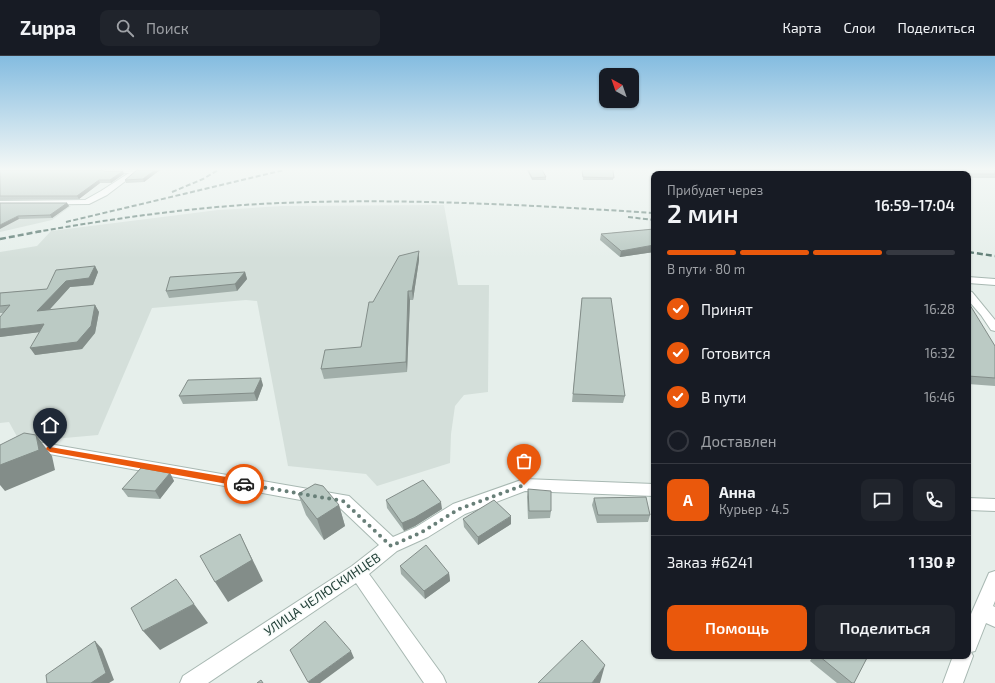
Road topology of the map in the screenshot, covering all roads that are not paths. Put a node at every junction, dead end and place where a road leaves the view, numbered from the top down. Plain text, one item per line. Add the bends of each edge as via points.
1 (92, 199) edge
2 (0, 203) edge
3 (971, 280) edge
4 (995, 282) edge
5 (971, 298) edge
6 (995, 328) edge
7 (0, 459) edge
8 (651, 490) edge
9 (971, 504) edge
10 (995, 505) edge
11 (391, 546) junction
12 (358, 572) junction
13 (995, 579) edge
14 (988, 613) edge
15 (971, 639) edge
16 (962, 659) edge
17 (190, 683) edge
18 (436, 683) edge
19 (953, 683) edge

1 - 2 street via 86,202
3 - 4 street
5 - 6 street
7 - 11 street via 32,446 343,501
8 - 11 street, УЛИЦА ЧЕЛЮСКИНЦЕВ via 524,485 459,509 422,532
9 - 10 street
11 - 12 street, УЛИЦА ЧЕЛЮСКИНЦЕВ
12 - 17 street, УЛИЦА ЧЕЛЮСКИНЦЕВ
12 - 18 street
13 - 14 street
14 - 15 street
16 - 19 street

